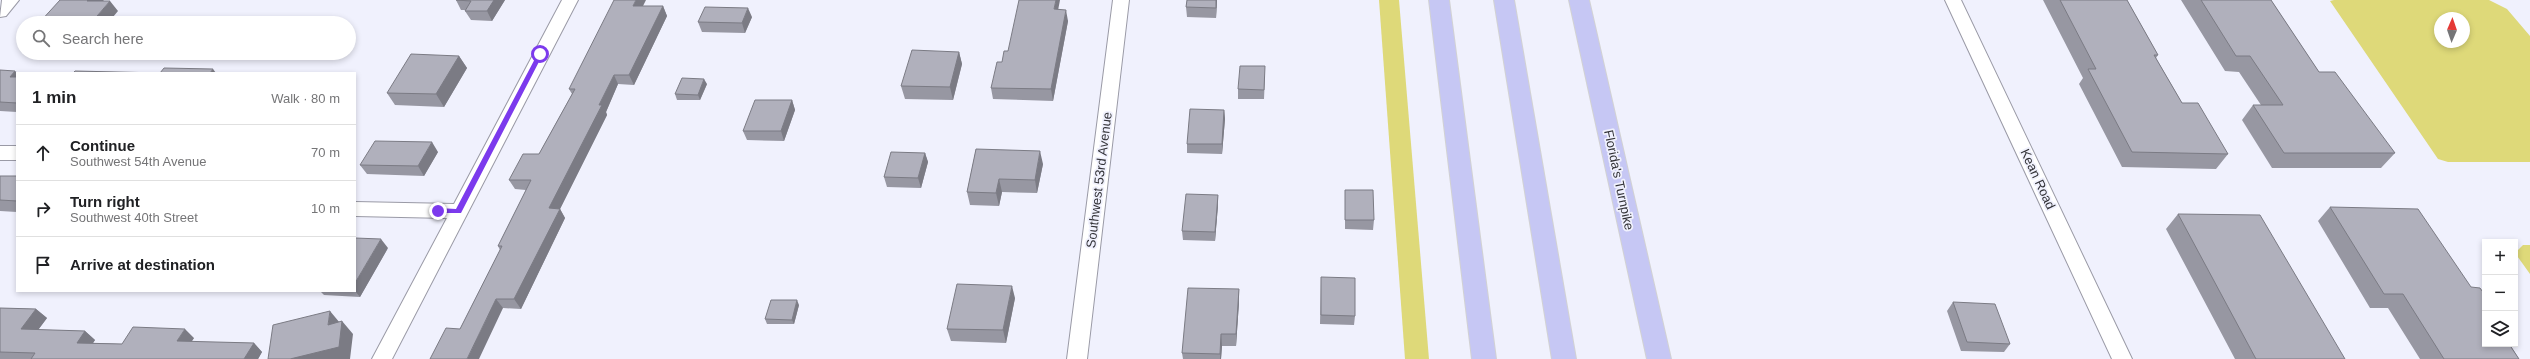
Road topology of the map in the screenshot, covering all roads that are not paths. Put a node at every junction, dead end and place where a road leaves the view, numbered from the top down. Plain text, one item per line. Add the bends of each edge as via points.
1 (11, 0) edge
2 (570, 0) edge
3 (1121, 0) edge
4 (1439, 0) edge
5 (1504, 0) edge
6 (1580, 0) edge
7 (1953, 0) edge
8 (0, 12) edge
9 (0, 153) edge
10 (16, 153) edge
11 (356, 209) edge
12 (458, 211) junction
13 (382, 359) edge
14 (1077, 359) edge
15 (1484, 359) edge
16 (1564, 359) edge
17 (1659, 359) edge
18 (2122, 359) edge

1 - 8 street
2 - 12 street
3 - 14 street, Southwest 53rd Avenue
4 - 15 highway
5 - 16 highway
6 - 17 highway, Florida's Turnpike
7 - 18 street, Kean Road
9 - 10 street
11 - 12 street
12 - 13 street

